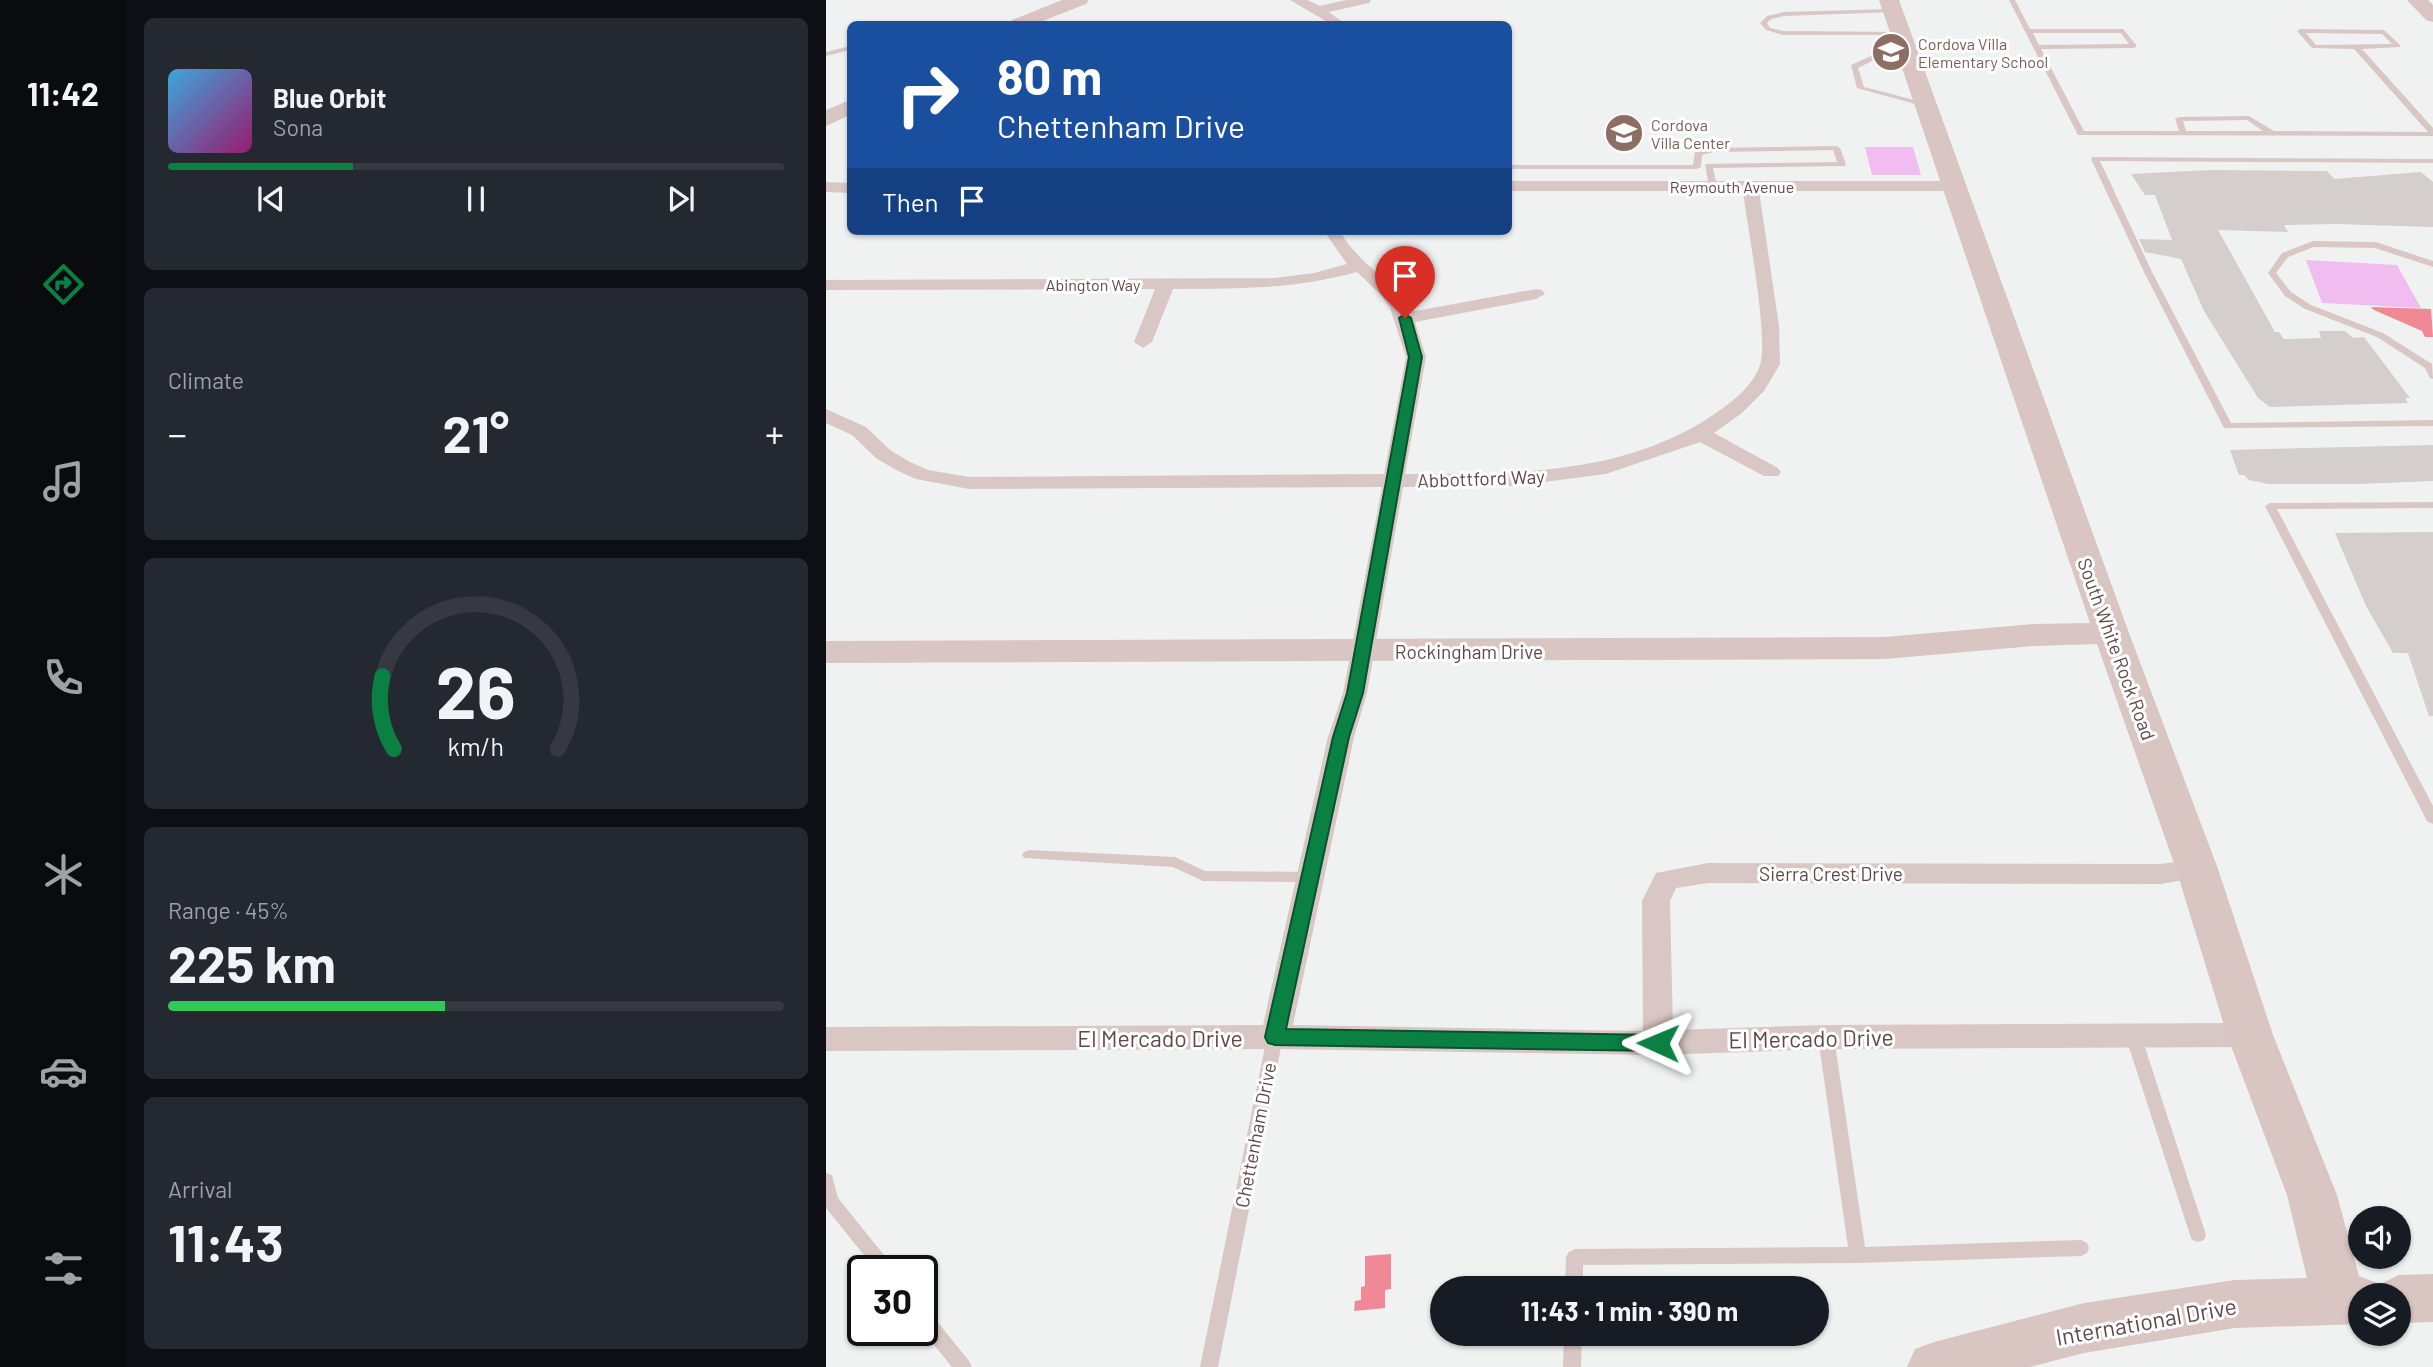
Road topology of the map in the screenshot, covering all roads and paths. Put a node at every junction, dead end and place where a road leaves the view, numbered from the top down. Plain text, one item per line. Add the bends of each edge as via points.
1 (1079, 0) edge
2 (1297, 0) edge
3 (1364, 0) edge
4 (2012, 0) edge
5 (2417, 0) edge
6 (1318, 10) junction
7 (2433, 16) edge
8 (1026, 21) edge
9 (1334, 21) edge
10 (1808, 23) junction
11 (1898, 24) edge
12 (2028, 31) junction
13 (2036, 47) junction
14 (2356, 47) junction
15 (847, 49) edge
16 (826, 54) edge
17 (1927, 106) junction
18 (847, 108) edge
19 (826, 119) edge
20 (2183, 133) junction
21 (2272, 134) junction
22 (2433, 134) edge
23 (2433, 161) edge
24 (1709, 166) junction
25 (1512, 167) edge
26 (1697, 167) junction
27 (1512, 186) edge
28 (1713, 186) junction
29 (1750, 186) junction
30 (1955, 186) junction
31 (826, 187) edge
32 (847, 188) edge
33 (1334, 235) edge
34 (2433, 264) edge
35 (1358, 265) junction
36 (1166, 284) junction
37 (826, 285) edge
38 (1536, 294) dead end
39 (1405, 318) junction
40 (1143, 342) dead end
41 (2433, 376) edge
42 (826, 415) edge
43 (2433, 423) edge
44 (1701, 434) junction
45 (1771, 472) dead end
46 (1392, 480) junction
47 (2433, 505) edge
48 (2111, 633) junction
49 (1362, 651) junction
50 (826, 652) edge
51 (2433, 818) edge
52 (1029, 855) dead end
53 (2197, 869) junction
54 (1310, 877) junction
55 (2133, 1035) junction
56 (2250, 1035) junction
57 (1275, 1037) junction
58 (1826, 1037) junction
59 (826, 1040) edge
60 (1658, 1043) junction
61 (826, 1180) edge
62 (2198, 1235) dead end
63 (2081, 1248) dead end
64 (874, 1255) edge
65 (1857, 1255) junction
66 (1574, 1276) edge
67 (2348, 1294) edge
68 (2433, 1298) edge
69 (2411, 1299) edge
70 (2348, 1300) edge
71 (938, 1336) edge
72 (1573, 1346) edge
73 (963, 1367) edge
74 (1209, 1367) edge
75 (1572, 1367) edge
76 (1934, 1367) edge

1 - 8 street
2 - 6 street
3 - 6 street
4 - 12 lane
5 - 7 street
6 - 9 street
10 - 10 lane via 1776,15 1763,23 1775,31
10 - 11 lane
10 - 11 lane
11 - 17 street, South White Rock Road
11 - 17 lane via 1884,52 1854,67 1861,88
12 - 13 lane
12 - 13 lane via 2123,31 2134,46
13 - 20 lane via 2081,133
14 - 14 lane via 2398,46 2384,32 2300,31 2314,47
14 - 22 lane
15 - 16 lane
17 - 30 street, South White Rock Road
18 - 19 street
20 - 21 lane
20 - 21 lane via 2179,118 2249,118
21 - 22 lane
23 - 43 lane via 2095,159 2228,426
24 - 26 lane
24 - 26 lane via 1842,164 1836,148 1741,149 1698,154
24 - 28 lane
25 - 26 lane
27 - 28 street, Reymouth Avenue
28 - 29 street, Reymouth Avenue
29 - 30 street, Reymouth Avenue
29 - 44 street, Abbottford Way via 1770,326 1770,365 1757,387 1735,409
30 - 48 street, South White Rock Road
31 - 32 street
33 - 35 street, Chettenham Drive via 1346,256
34 - 41 lane via 2376,245 2313,244 2285,255 2272,273 2288,294 2380,335 2428,366
35 - 36 street, Abington Way via 1294,281
35 - 39 street, Chettenham Drive via 1380,284
36 - 37 street, Abington Way
36 - 40 street
38 - 39 street
39 - 46 street, Chettenham Drive via 1416,357
42 - 46 street, Abbottford Way via 870,439 903,466 923,475 969,483
44 - 45 street
44 - 46 street, Abbottford Way via 1633,460 1580,472 1513,480
46 - 49 street, Chettenham Drive
47 - 51 lane via 2270,506
48 - 49 street, Rockingham Drive via 2025,635 1885,648
48 - 53 street, South White Rock Road
49 - 50 street, Rockingham Drive
49 - 54 street, Chettenham Drive
52 - 54 lane via 1175,862 1203,876
53 - 56 street, South White Rock Road
53 - 60 street, Sierra Crest Drive via 2161,874 1708,873 1666,880 1656,901
54 - 57 street, Chettenham Drive
55 - 56 street, El Mercado Drive
55 - 58 street, El Mercado Drive
55 - 62 lane
56 - 67 street, South White Rock Road
57 - 59 street, El Mercado Drive
57 - 60 street, El Mercado Drive
57 - 74 lane, Chettenham Drive
58 - 60 street, El Mercado Drive
58 - 65 lane
61 - 64 lane via 830,1201
63 - 65 lane
65 - 66 lane via 1575,1257
68 - 69 street
70 - 76 street, International Drive via 2235,1304 2098,1326
71 - 73 lane
72 - 75 lane

